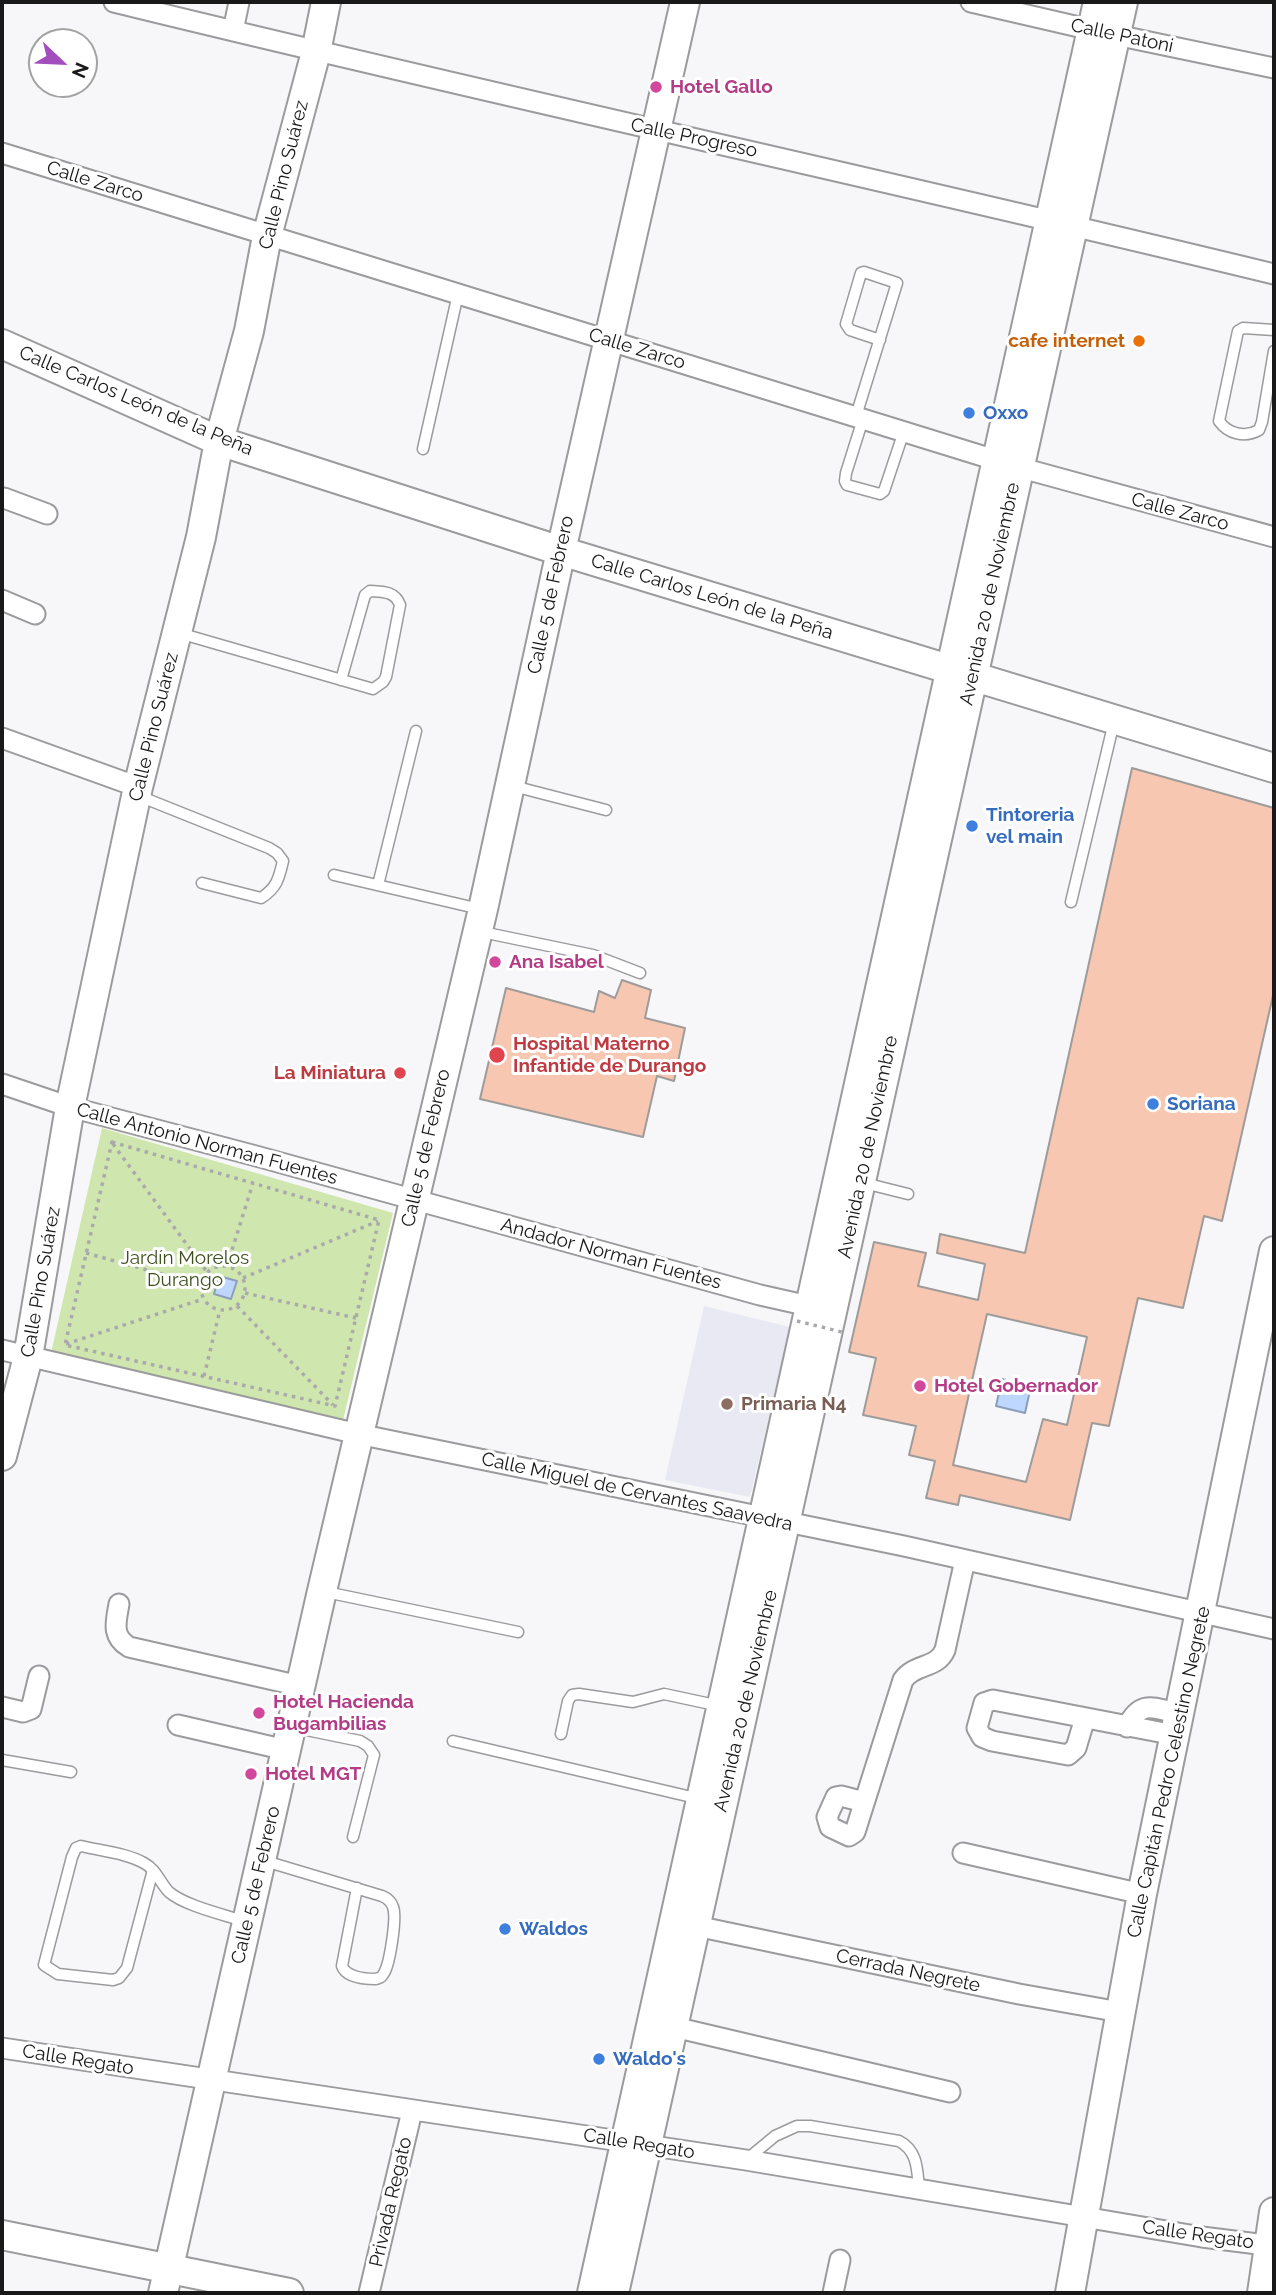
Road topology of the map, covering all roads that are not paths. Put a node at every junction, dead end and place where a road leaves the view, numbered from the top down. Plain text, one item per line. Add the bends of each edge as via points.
1 (114, 2) edge
2 (239, 2) edge
3 (326, 2) edge
4 (685, 2) edge
5 (971, 2) edge
6 (1098, 2) edge
7 (1123, 2) edge
8 (233, 31) junction
9 (1104, 33) junction
10 (316, 52) junction
11 (1274, 68) edge
12 (657, 130) junction
13 (2, 153) edge
14 (1061, 222) junction
15 (267, 236) junction
16 (1274, 274) edge
17 (458, 293) junction
18 (1274, 330) edge
19 (609, 340) junction
20 (880, 340) junction
21 (2, 344) edge
22 (1274, 351) edge
23 (860, 418) junction
24 (904, 431) junction
25 (219, 441) junction
26 (423, 449) dead end
27 (1007, 463) junction
28 (2, 497) edge
29 (47, 514) dead end
30 (1274, 537) edge
31 (561, 551) junction
32 (2, 600) edge
33 (36, 614) dead end
34 (177, 633) junction
35 (961, 671) junction
36 (341, 680) junction
37 (1114, 720) junction
38 (416, 731) dead end
39 (2, 738) edge
40 (1274, 768) edge
41 (510, 785) junction
42 (137, 791) junction
43 (606, 810) dead end
44 (334, 875) dead end
45 (202, 883) dead end
46 (378, 885) junction
47 (1071, 902) dead end
48 (480, 920) junction
49 (640, 973) dead end
50 (2, 1084) edge
51 (70, 1107) junction
52 (860, 1182) junction
53 (908, 1194) dead end
54 (414, 1200) junction
55 (1273, 1265) edge
56 (803, 1313) junction
57 (15, 1353) edge
58 (358, 1434) junction
59 (2, 1456) edge
60 (774, 1520) junction
61 (965, 1560) junction
62 (322, 1591) junction
63 (119, 1604) dead end
64 (1202, 1612) junction
65 (1274, 1629) edge
66 (518, 1632) dead end
67 (39, 1676) dead end
68 (300, 1686) junction
69 (721, 1706) junction
70 (2, 1707) edge
71 (1085, 1718) junction
72 (178, 1725) dead end
73 (1177, 1725) junction
74 (561, 1734) dead end
75 (289, 1738) junction
76 (453, 1741) dead end
77 (2, 1760) edge
78 (71, 1772) dead end
79 (700, 1799) junction
80 (864, 1802) dead end
81 (353, 1838) dead end
82 (963, 1853) dead end
83 (261, 1860) junction
84 (153, 1870) junction
85 (357, 1888) junction
86 (1142, 1894) junction
87 (248, 1922) junction
88 (696, 1926) junction
89 (1120, 2012) junction
90 (674, 2027) junction
91 (2, 2048) edge
92 (212, 2080) junction
93 (950, 2092) dead end
94 (412, 2111) junction
95 (637, 2143) junction
96 (746, 2160) junction
97 (919, 2188) junction
98 (1274, 2212) edge
99 (1084, 2217) junction
100 (2, 2235) edge
101 (1272, 2246) edge
102 (840, 2260) dead end
103 (166, 2281) edge
104 (289, 2293) edge
105 (369, 2293) edge
106 (592, 2293) edge
107 (614, 2293) edge
108 (833, 2293) edge
109 (1070, 2293) edge
110 (1262, 2293) edge

1 - 8 street, Calle Progreso
2 - 8 street
3 - 10 street, Calle Pino Suárez
4 - 12 street, Calle 5 de Febrero
5 - 9 street, Calle Patoni
6 - 9 street, Avenida 20 de Noviembre
7 - 9 street, Avenida 20 de Noviembre
8 - 10 street, Calle Progreso
9 - 11 street, Calle Patoni
9 - 14 street, Avenida 20 de Noviembre
10 - 12 street, Calle Progreso
10 - 15 street, Calle Pino Suárez
12 - 14 street, Calle Progreso
12 - 19 street, Calle 5 de Febrero
13 - 15 street, Calle Zarco
14 - 16 street, Calle Progreso
14 - 27 street, Avenida 20 de Noviembre
15 - 17 street, Calle Zarco
15 - 25 street, Calle Pino Suárez via 249,331
17 - 19 street, Calle Zarco
17 - 26 lane
18 - 22 lane via 1238,331 1219,421 1224,428 1242,435 1259,430
19 - 23 street, Calle Zarco
19 - 31 street, Calle 5 de Febrero
20 - 20 lane via 850,330 846,324 864,272 897,283
20 - 23 lane
21 - 25 street, Calle Carlos León de la Peña
23 - 24 street, Calle Zarco
23 - 24 lane via 846,472 848,485 880,494 884,491
24 - 27 street, Calle Zarco
25 - 31 street, Calle Carlos León de la Peña
25 - 34 street, Calle Pino Suárez
27 - 30 street, Calle Zarco
27 - 35 street, Avenida 20 de Noviembre
28 - 29 street
31 - 35 street, Calle Carlos León de la Peña
31 - 41 street, Calle 5 de Febrero
32 - 33 street
34 - 36 lane
34 - 42 street, Calle Pino Suárez
35 - 37 street, Calle Carlos León de la Peña
35 - 52 street, Avenida 20 de Noviembre
35 - 56 street, Avenida 20 de Noviembre
36 - 36 lane via 365,595 370,591 392,593 400,605 386,677 373,690
37 - 40 street, Calle Carlos León de la Peña
37 - 47 lane
38 - 46 lane
39 - 42 street
41 - 43 lane
41 - 48 street, Calle 5 de Febrero
42 - 45 lane via 269,848 283,861 277,884 261,898
42 - 51 street, Calle Pino Suárez
44 - 46 lane
46 - 48 lane
48 - 49 lane
48 - 54 street, Calle 5 de Febrero
50 - 51 street, Calle Antonio Norman Fuentes
51 - 54 street, Calle Antonio Norman Fuentes
51 - 57 street, Calle Pino Suárez
52 - 53 lane
52 - 60 street, Avenida 20 de Noviembre
54 - 56 street, Andador Norman Fuentes via 760,1295
54 - 58 street, Calle 5 de Febrero
55 - 64 street, Calle Capitán Pedro Celestino Negrete
56 - 60 street, Avenida 20 de Noviembre
57 - 58 street, Calle Miguel de Cervantes Saavedra
57 - 59 street, Calle Pino Suárez
58 - 60 street, Calle Miguel de Cervantes Saavedra
58 - 62 street, Calle 5 de Febrero
60 - 61 street, Calle Miguel de Cervantes Saavedra
60 - 69 street, Avenida 20 de Noviembre
60 - 88 street, Avenida 20 de Noviembre
61 - 64 street, Calle Miguel de Cervantes Saavedra
61 - 80 street via 945,1650 936,1663 914,1669 903,1680
62 - 66 lane
62 - 68 street, Calle 5 de Febrero
63 - 68 street via 117,1637 128,1647
64 - 65 street, Calle Miguel de Cervantes Saavedra
64 - 73 street, Calle Capitán Pedro Celestino Negrete
67 - 70 street via 31,1709 23,1712
68 - 75 street, Calle 5 de Febrero
69 - 74 lane via 664,1694 633,1702 572,1695
69 - 79 street, Avenida 20 de Noviembre
71 - 71 street via 993,1700 982,1706 977,1728 982,1737 992,1741 1068,1755 1076,1748
71 - 73 street via 1126,1727 1134,1712 1145,1707
72 - 75 street
73 - 86 street, Calle Capitán Pedro Celestino Negrete
75 - 81 lane via 360,1741 374,1755
75 - 83 street, Calle 5 de Febrero
76 - 79 lane
77 - 78 lane
79 - 95 street, Avenida 20 de Noviembre
82 - 86 street
83 - 85 lane
83 - 87 street, Calle 5 de Febrero
84 - 84 lane via 136,1859 81,1846 76,1849 44,1965 58,1974 119,1978 127,1968
84 - 87 lane via 169,1892
85 - 85 lane via 343,1971 376,1979 388,1963 393,1905
86 - 89 street, Calle Capitán Pedro Celestino Negrete
87 - 92 street, Calle 5 de Febrero
88 - 89 street, Cerrada Negrete
88 - 90 street, Avenida 20 de Noviembre
89 - 99 street, Calle Capitán Pedro Celestino Negrete
90 - 93 street
90 - 95 street, Avenida 20 de Noviembre
91 - 92 street, Calle Regato
92 - 94 street, Calle Regato
92 - 103 street, Calle 5 de Febrero
94 - 95 street, Calle Regato
94 - 105 street, Privada Regato
95 - 96 street, Calle Regato
95 - 106 street, Avenida 20 de Noviembre
95 - 107 street, Avenida 20 de Noviembre
96 - 97 street, Calle Regato
96 - 97 lane via 786,2129 810,2126 907,2145 916,2163
97 - 99 street, Calle Regato
98 - 101 street
99 - 101 street, Calle Regato
99 - 109 street, Calle Capitán Pedro Celestino Negrete
100 - 103 street
101 - 110 street
102 - 108 street
103 - 104 street

